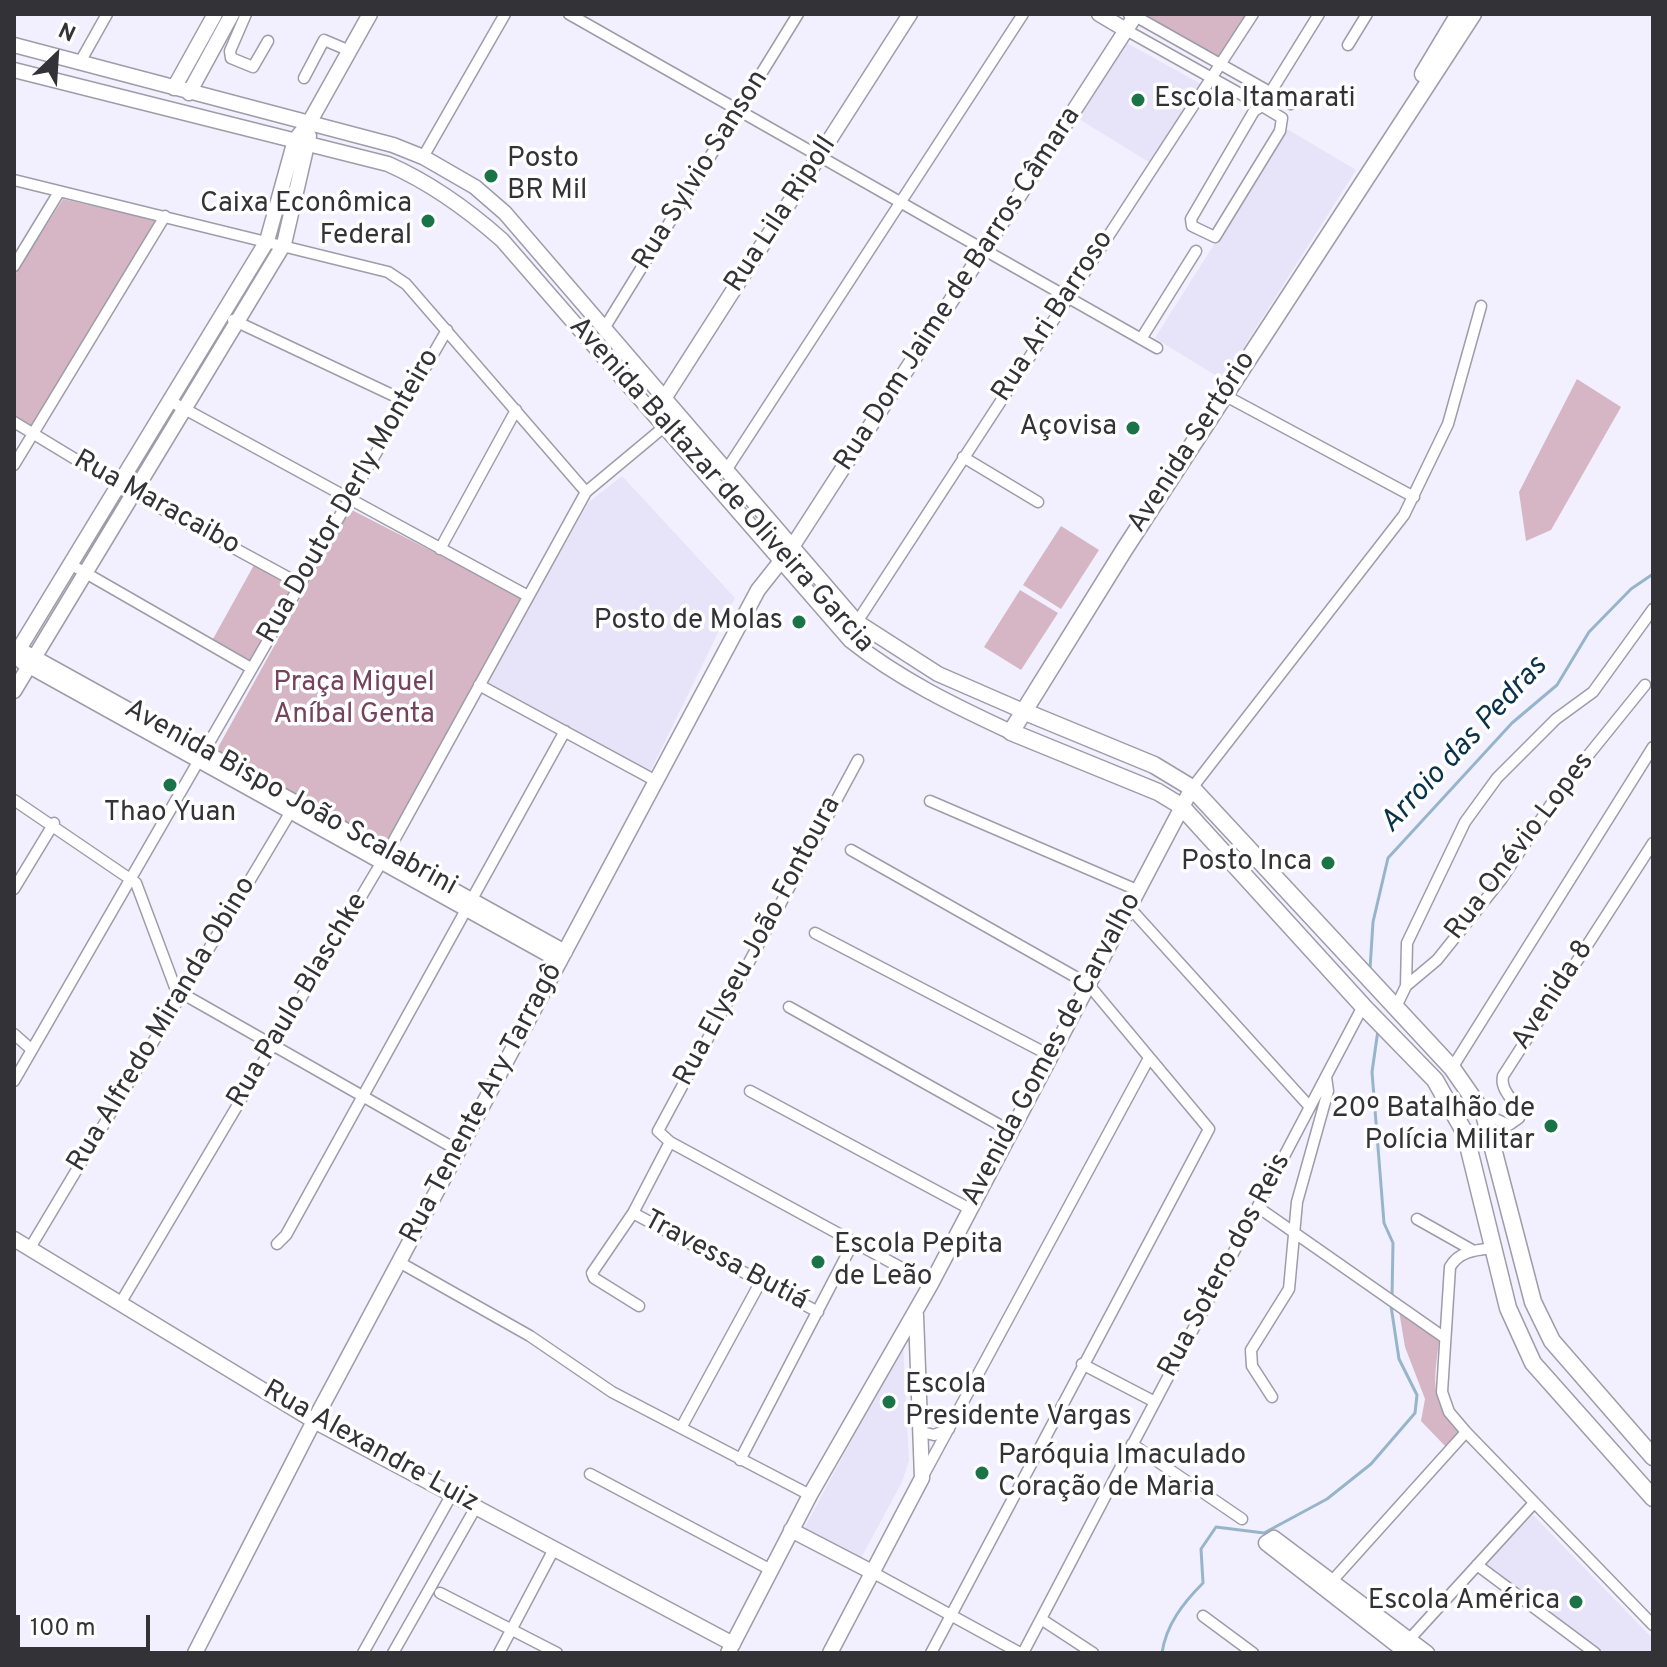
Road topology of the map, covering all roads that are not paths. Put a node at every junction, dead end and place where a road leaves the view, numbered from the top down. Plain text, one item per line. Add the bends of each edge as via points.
1 (107, 14) edge
2 (215, 14) edge
3 (232, 14) edge
4 (246, 14) edge
5 (370, 14) edge
6 (505, 14) edge
7 (569, 14) edge
8 (798, 14) edge
9 (910, 14) edge
10 (1023, 14) edge
11 (1099, 14) edge
12 (1253, 14) edge
13 (1319, 14) edge
14 (1367, 14) edge
15 (1459, 14) edge
16 (1473, 14) edge
17 (1133, 15) edge
18 (1126, 30) junction
19 (268, 41) dead end
20 (14, 45) edge
21 (1348, 45) dead end
22 (350, 51) junction
23 (79, 64) junction
24 (1220, 64) junction
25 (14, 71) edge
26 (304, 78) dead end
27 (1212, 78) junction
28 (174, 88) junction
29 (1270, 92) junction
30 (189, 93) junction
31 (1291, 104) dead end
32 (1262, 106) junction
33 (740, 109) junction
34 (309, 123) junction
35 (302, 142) junction
36 (821, 155) junction
37 (1377, 156) junction
38 (423, 157) junction
39 (14, 180) edge
40 (59, 192) junction
41 (902, 201) junction
42 (165, 216) junction
43 (267, 241) junction
44 (284, 244) junction
45 (984, 249) junction
46 (1196, 251) dead end
47 (14, 266) edge
48 (1067, 297) junction
49 (1481, 306) dead end
50 (222, 315) junction
51 (237, 322) junction
52 (605, 327) junction
53 (447, 330) junction
54 (1141, 339) junction
55 (1157, 348) dead end
56 (1224, 395) junction
57 (665, 398) junction
58 (170, 401) junction
59 (405, 401) junction
60 (184, 409) junction
61 (516, 410) junction
62 (658, 421) junction
63 (14, 422) edge
64 (33, 434) junction
65 (963, 457) junction
66 (14, 465) edge
67 (727, 469) junction
68 (118, 485) junction
69 (586, 492) junction
70 (133, 493) junction
71 (1414, 497) junction
72 (348, 500) junction
73 (1038, 502) dead end
74 (792, 547) junction
75 (440, 549) junction
76 (779, 560) junction
77 (70, 564) junction
78 (85, 572) junction
79 (300, 584) junction
80 (528, 596) junction
81 (1653, 609) edge
82 (857, 622) junction
83 (15, 653) edge
84 (31, 662) junction
85 (251, 668) junction
86 (479, 685) junction
87 (1645, 685) dead end
88 (14, 691) edge
89 (1023, 711) junction
90 (565, 731) junction
91 (1011, 732) junction
92 (1653, 747) edge
93 (200, 756) junction
94 (858, 760) dead end
95 (656, 781) junction
96 (1197, 781) junction
97 (14, 800) edge
98 (930, 801) dead end
99 (1181, 806) junction
100 (293, 808) junction
101 (54, 823) junction
102 (1653, 843) edge
103 (851, 850) dead end
104 (384, 858) junction
105 (131, 878) junction
106 (14, 889) edge
107 (1137, 890) junction
108 (469, 904) junction
109 (1129, 907) junction
110 (815, 933) dead end
111 (562, 957) junction
112 (1088, 984) junction
113 (1406, 986) junction
114 (182, 994) junction
115 (789, 1007) dead end
116 (1396, 1007) junction
117 (1366, 1009) junction
118 (14, 1034) edge
119 (274, 1045) junction
120 (32, 1050) junction
121 (1051, 1056) junction
122 (1149, 1058) junction
123 (1452, 1068) junction
124 (1325, 1077) junction
125 (15, 1079) edge
126 (750, 1091) dead end
127 (363, 1095) junction
128 (1309, 1106) junction
129 (1484, 1114) junction
130 (1012, 1132) junction
131 (670, 1142) junction
132 (459, 1151) junction
133 (1259, 1208) junction
134 (970, 1209) junction
135 (633, 1213) junction
136 (1417, 1219) dead end
137 (1294, 1232) junction
138 (14, 1239) edge
139 (854, 1241) junction
140 (277, 1244) dead end
141 (30, 1248) junction
142 (1493, 1248) junction
143 (1472, 1250) junction
144 (399, 1262) junction
145 (761, 1281) junction
146 (931, 1284) junction
147 (121, 1302) junction
148 (639, 1306) dead end
149 (916, 1311) junction
150 (818, 1312) junction
151 (1445, 1338) junction
152 (1082, 1364) junction
153 (1272, 1397) dead end
154 (1155, 1402) junction
155 (314, 1421) junction
156 (681, 1428) junction
157 (949, 1429) junction
158 (922, 1432) junction
159 (1466, 1432) junction
160 (1132, 1444) junction
161 (1653, 1457) edge
162 (740, 1460) junction
163 (590, 1474) dead end
164 (922, 1478) junction
165 (452, 1494) junction
166 (810, 1495) junction
167 (1653, 1498) edge
168 (1534, 1503) junction
169 (476, 1507) junction
170 (1242, 1519) dead end
171 (791, 1530) junction
172 (554, 1549) junction
173 (1477, 1565) junction
174 (771, 1570) junction
175 (872, 1572) junction
176 (1332, 1581) junction
177 (440, 1593) dead end
178 (951, 1616) junction
179 (1203, 1616) dead end
180 (1041, 1619) junction
181 (1653, 1625) edge
182 (512, 1630) junction
183 (1404, 1647) edge
184 (730, 1649) edge
185 (195, 1653) edge
186 (363, 1653) edge
187 (393, 1653) edge
188 (499, 1653) edge
189 (557, 1653) edge
190 (830, 1653) edge
191 (931, 1653) edge
192 (1022, 1653) edge
193 (1093, 1653) edge
194 (1253, 1653) edge
195 (1427, 1653) edge
196 (1595, 1653) edge

1 - 23 street
2 - 28 main road
3 - 30 main road
4 - 19 street via 231,58 253,67
5 - 22 main road
6 - 38 street
7 - 33 street
8 - 33 street, Rua Sylvio Sanson
9 - 36 main road, Rua Lila Ripoll
10 - 41 street
11 - 18 main road
12 - 24 street, Rua Ari Barroso
13 - 29 street
14 - 21 street
15 - 37 main road, Avenida Sertório
16 - 37 main road, Avenida Sertório
17 - 18 main road, Rua Dom Jaime de Barros Câmara
17 - 24 street
18 - 27 street
18 - 45 main road, Rua Dom Jaime de Barros Câmara
20 - 23 main road, Avenida Baltazar de Oliveira Garcia
22 - 26 street via 324,40
22 - 34 main road
23 - 28 main road, Avenida Baltazar de Oliveira Garcia
24 - 27 street, Rua Ari Barroso
24 - 29 street
25 - 35 main road, Avenida Baltazar de Oliveira Garcia
27 - 32 street
27 - 48 street, Rua Ari Barroso
28 - 30 main road, Avenida Baltazar de Oliveira Garcia
29 - 31 street
29 - 32 street
30 - 34 main road, Avenida Baltazar de Oliveira Garcia
32 - 32 street via 1282,118 1282,127 1219,236 1212,237 1192,226 1191,219 1254,111
33 - 36 street
33 - 52 street, Rua Sylvio Sanson
34 - 35 main road
34 - 38 main road, Avenida Baltazar de Oliveira Garcia
35 - 43 main road
35 - 44 main road
35 - 62 main road, Avenida Baltazar de Oliveira Garcia via 388,164 462,205 502,240
36 - 41 street
36 - 57 main road, Rua Lila Ripoll
37 - 56 main road, Avenida Sertório
38 - 52 main road, Avenida Baltazar de Oliveira Garcia via 475,187 505,213
39 - 40 street
40 - 42 street
40 - 47 street
41 - 45 street
41 - 67 street
42 - 43 street
42 - 64 street
43 - 44 street
43 - 50 main road
44 - 51 main road
44 - 53 street via 388,272 406,284
45 - 48 street
45 - 74 main road, Rua Dom Jaime de Barros Câmara
46 - 54 street
48 - 54 street
48 - 65 street, Rua Ari Barroso
49 - 71 street via 1458,397
50 - 51 street
50 - 58 main road
51 - 59 street
51 - 60 main road
52 - 57 main road, Avenida Baltazar de Oliveira Garcia
53 - 59 street, Rua Doutor Derly Monteiro
53 - 61 street
54 - 55 street
56 - 71 street
56 - 89 main road, Avenida Sertório
57 - 62 main road, Rua Lila Ripoll
57 - 67 main road, Avenida Baltazar de Oliveira Garcia
58 - 60 street
58 - 68 main road
59 - 72 street, Rua Doutor Derly Monteiro
60 - 70 main road
60 - 72 street
61 - 69 street
61 - 75 street
62 - 69 street, Rua Paulo Blaschke
62 - 76 main road, Avenida Baltazar de Oliveira Garcia
63 - 64 street, Rua Maracaibo
64 - 66 street
64 - 68 street, Rua Maracaibo
65 - 73 street
65 - 82 street, Rua Ari Barroso
67 - 74 main road, Avenida Baltazar de Oliveira Garcia
68 - 70 street, Rua Maracaibo
68 - 77 main road
69 - 80 street, Rua Paulo Blaschke
70 - 78 main road
70 - 79 street, Rua Maracaibo
71 - 96 street via 1366,569
72 - 75 street
72 - 79 street, Rua Doutor Derly Monteiro
74 - 76 main road, Rua Dom Jaime de Barros Câmara
74 - 82 main road, Avenida Baltazar de Oliveira Garcia
75 - 80 street
76 - 91 main road, Avenida Baltazar de Oliveira Garcia via 850,640 876,661
76 - 95 main road, Rua Tenente Ary Tarragô
77 - 78 street
77 - 83 main road
78 - 84 main road
78 - 85 street
79 - 85 street, Rua Doutor Derly Monteiro
80 - 86 street, Rua Paulo Blaschke
81 - 113 street via 1593,692 1556,719 1497,778 1465,822 1407,943
82 - 89 main road, Avenida Baltazar de Oliveira Garcia via 938,674
83 - 84 main road, Avenida Bispo João Scalabrini
84 - 88 main road
84 - 93 main road, Avenida Bispo João Scalabrini
85 - 93 street, Rua Doutor Derly Monteiro
86 - 90 street
86 - 104 street, Rua Paulo Blaschke
87 - 113 street, Rua Onévio Lopes via 1561,789 1501,880 1437,960
89 - 91 main road, Avenida Sertório
89 - 96 main road, Avenida Baltazar de Oliveira Garcia
90 - 95 street
90 - 108 street
91 - 99 main road, Avenida Baltazar de Oliveira Garcia
92 - 123 street
93 - 100 main road, Avenida Bispo João Scalabrini
93 - 105 street, Rua Doutor Derly Monteiro
94 - 131 street, Rua Elyseu João Fontoura via 661,1124 659,1134
95 - 111 main road, Rua Tenente Ary Tarragô
96 - 99 main road, Avenida Gomes de Carvalho
96 - 116 main road, Avenida Baltazar de Oliveira Garcia
97 - 101 street
98 - 107 street
99 - 107 main road, Avenida Gomes de Carvalho
99 - 117 main road, Avenida Baltazar de Oliveira Garcia
100 - 104 main road, Avenida Bispo João Scalabrini
100 - 114 street, Rua Alfredo Miranda Obino
101 - 105 street
101 - 106 street
102 - 129 street, Avenida 8 via 1503,1076 1502,1086 1519,1118 1509,1125
103 - 112 street
104 - 108 main road, Avenida Bispo João Scalabrini
104 - 119 street, Rua Paulo Blaschke
105 - 114 street via 140,887 173,986
105 - 120 street, Rua Doutor Derly Monteiro
107 - 109 main road, Avenida Gomes de Carvalho
108 - 111 main road, Avenida Bispo João Scalabrini
108 - 127 street
109 - 112 main road, Avenida Gomes de Carvalho
109 - 128 street
110 - 121 street
111 - 132 main road, Rua Tenente Ary Tarragô
112 - 121 main road, Avenida Gomes de Carvalho
112 - 122 street
113 - 116 street, Rua Onévio Lopes
114 - 119 street
114 - 141 street, Rua Alfredo Miranda Obino
115 - 130 street
116 - 123 main road, Avenida Baltazar de Oliveira Garcia
117 - 124 street, Rua Sotero dos Reis
117 - 142 main road, Avenida Baltazar de Oliveira Garcia via 1435,1080 1465,1133
118 - 120 street
119 - 127 street
119 - 147 street, Rua Paulo Blaschke
120 - 125 street, Rua Doutor Derly Monteiro
121 - 130 main road, Avenida Gomes de Carvalho
122 - 152 street via 1209,1129
122 - 157 street
123 - 129 main road, Avenida Baltazar de Oliveira Garcia
124 - 128 street, Rua Sotero dos Reis
124 - 137 street via 1328,1091 1309,1149
126 - 134 street
127 - 132 street
127 - 140 street
128 - 133 street, Rua Sotero dos Reis
129 - 161 main road, Avenida Baltazar de Oliveira Garcia via 1533,1302 1552,1341
130 - 134 main road, Avenida Gomes de Carvalho
131 - 135 street
131 - 139 street
132 - 144 main road, Rua Tenente Ary Tarragô
133 - 137 street
133 - 154 street, Rua Sotero dos Reis
134 - 146 main road, Avenida Gomes de Carvalho
135 - 145 street, Travessa Butiá
135 - 148 street via 592,1273
136 - 143 street
137 - 151 street
137 - 153 street via 1289,1289 1251,1350 1252,1366
138 - 141 main road, Rua Alexandre Luiz
139 - 146 street
139 - 150 street
141 - 147 main road, Rua Alexandre Luiz
142 - 143 street
142 - 167 main road, Avenida Baltazar de Oliveira Garcia via 1508,1308 1533,1363
143 - 151 street via 1450,1267
144 - 155 main road, Rua Tenente Ary Tarragô
144 - 156 street
145 - 150 street, Travessa Butiá
145 - 156 street
146 - 149 main road, Avenida Gomes de Carvalho
147 - 155 main road, Rua Alexandre Luiz
149 - 158 main road, Avenida Gomes de Carvalho via 914,1352
149 - 166 main road
150 - 162 street
151 - 159 street via 1444,1401
152 - 154 street
152 - 178 street
154 - 160 street, Rua Sotero dos Reis
155 - 165 main road, Rua Alexandre Luiz
155 - 185 main road, Rua Tenente Ary Tarragô
156 - 162 street
157 - 158 street via 934,1435
157 - 164 street
158 - 164 main road, Avenida Gomes de Carvalho
159 - 168 street
159 - 176 street
160 - 170 street
160 - 180 street, Rua Sotero dos Reis
162 - 166 street
163 - 174 street
164 - 175 main road, Avenida Gomes de Carvalho
165 - 169 main road, Rua Alexandre Luiz
165 - 186 street
166 - 171 main road
168 - 173 street
168 - 181 street
169 - 172 main road, Rua Alexandre Luiz
169 - 187 street
171 - 174 main road
171 - 175 main road
172 - 182 street
172 - 184 main road, Rua Alexandre Luiz
173 - 183 street
173 - 196 street
174 - 184 main road
175 - 178 street
175 - 190 main road, Avenida Gomes de Carvalho
176 - 183 main road
176 - 183 main road via 1273,1538 1265,1544
177 - 182 street
178 - 191 street
178 - 192 street
179 - 194 street
180 - 192 street, Rua Sotero dos Reis
180 - 193 street
182 - 188 street
182 - 189 street
183 - 195 main road

